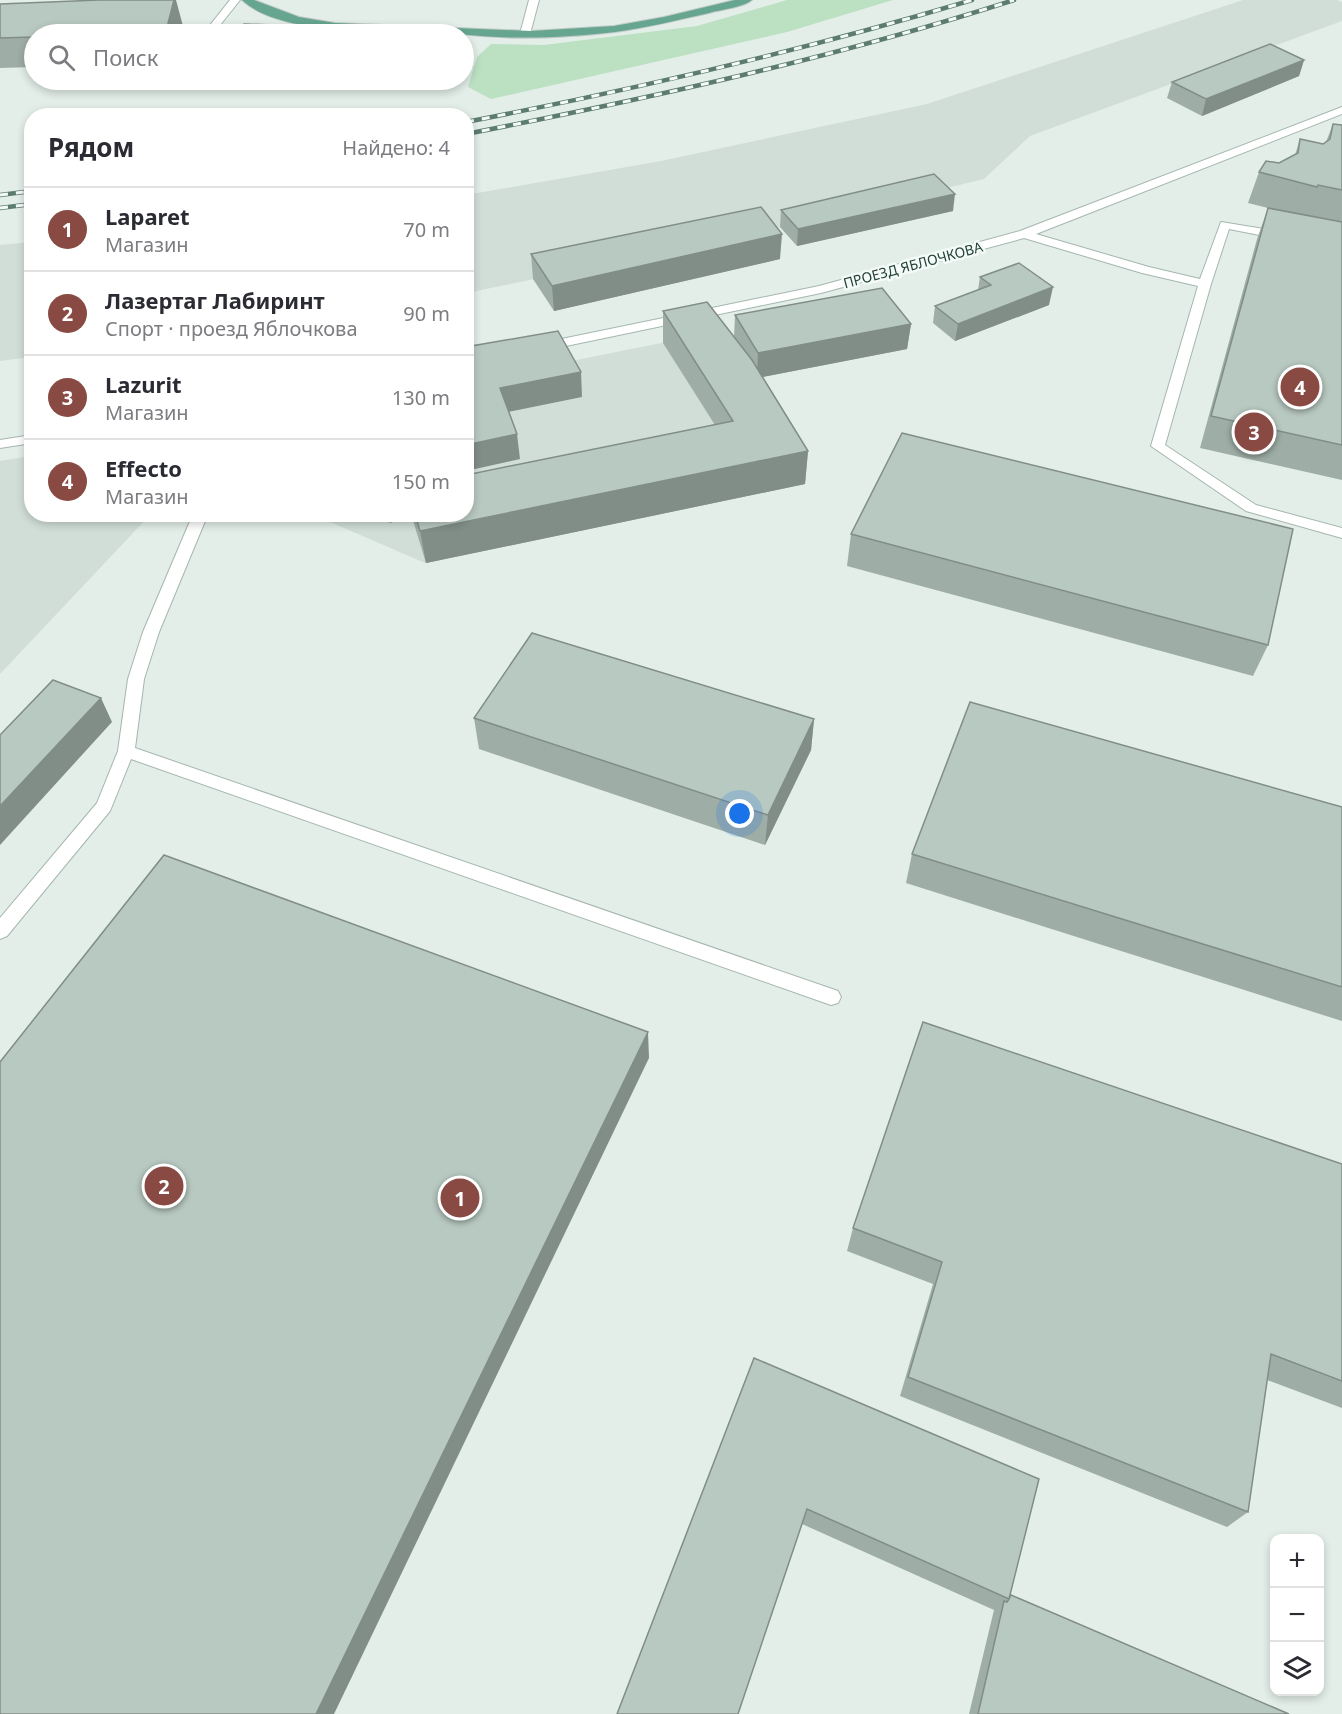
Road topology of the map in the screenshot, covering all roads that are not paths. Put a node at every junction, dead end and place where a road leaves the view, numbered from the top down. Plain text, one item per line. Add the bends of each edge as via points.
1 (235, 0) edge
2 (247, 0) edge
3 (534, 0) edge
4 (747, 0) edge
5 (216, 24) edge
6 (323, 24) edge
7 (474, 32) edge
8 (525, 34) junction
9 (1342, 110) edge
10 (1024, 234) junction
11 (1295, 238) edge
12 (1205, 284) junction
13 (535, 349) edge
14 (24, 440) edge
15 (0, 444) edge
16 (198, 522) edge
17 (1342, 533) edge
18 (126, 751) junction
19 (0, 931) edge
20 (831, 997) dead end

1 - 5 street
2 - 6 main road via 264,11
3 - 8 street
4 - 8 main road via 614,29
7 - 8 main road
9 - 10 street, ПРОЕЗД ЯБЛОЧКОВА
10 - 12 street
10 - 13 street, ПРОЕЗД ЯБЛОЧКОВА via 821,289
11 - 12 street via 1225,225
12 - 17 street via 1158,446 1251,508
14 - 15 street
16 - 18 street via 150,632 136,679
18 - 19 street via 104,806
18 - 20 street

